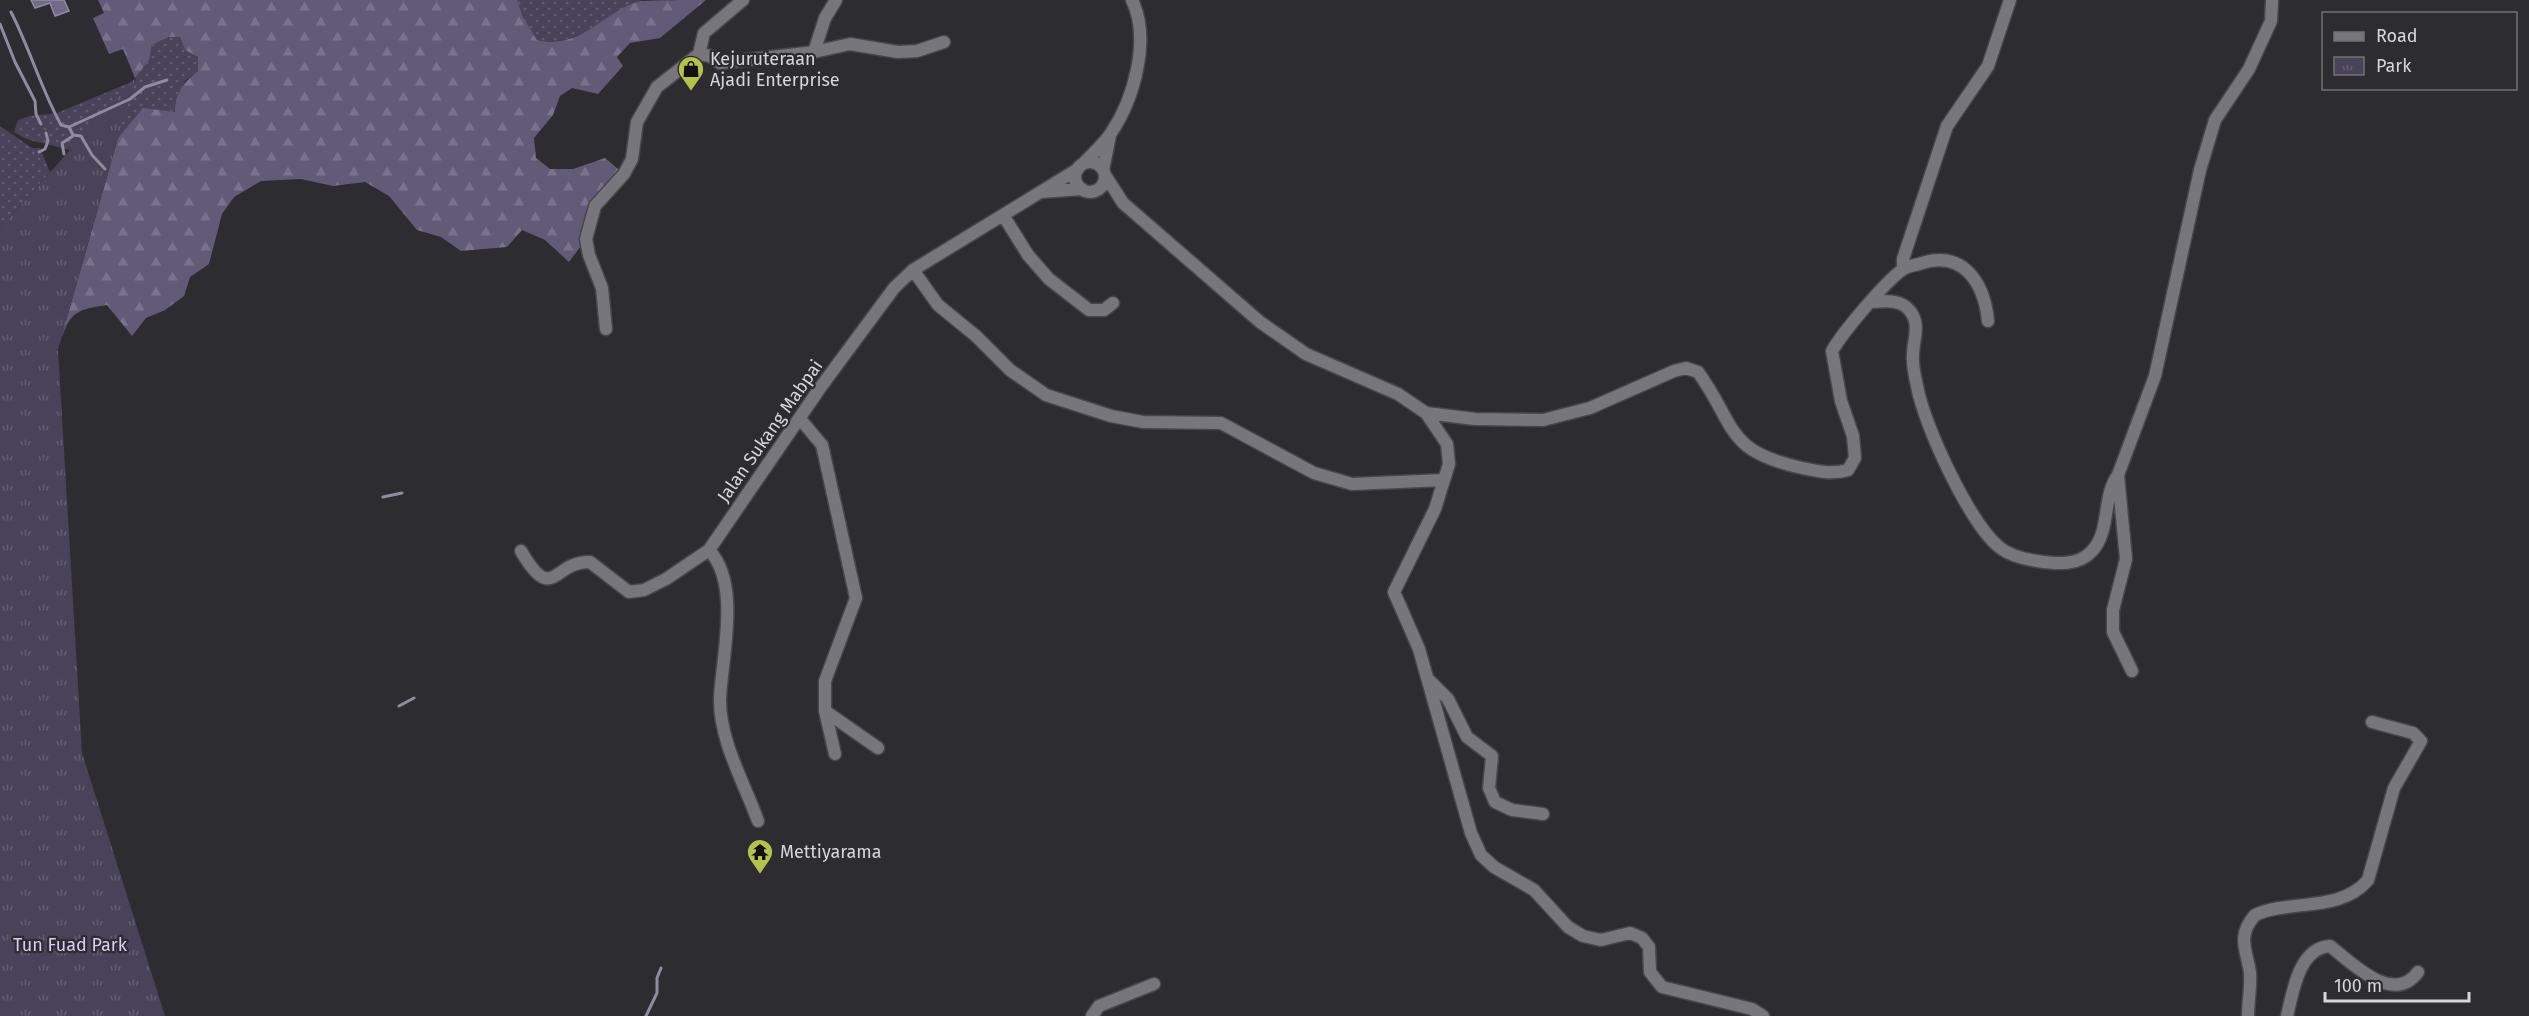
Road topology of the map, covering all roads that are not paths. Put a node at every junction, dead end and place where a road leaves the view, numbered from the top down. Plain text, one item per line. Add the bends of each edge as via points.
1 (743, 0) edge
2 (836, 0) edge
3 (1132, 0) edge
4 (2010, 0) edge
5 (2272, 0) edge
6 (944, 42) dead end
7 (814, 52) junction
8 (699, 54) junction
9 (1110, 134) junction
10 (1080, 167) junction
11 (1104, 172) junction
12 (1085, 190) junction
13 (1038, 193) junction
14 (1123, 203) junction
15 (1003, 215) junction
16 (1903, 269) junction
17 (913, 270) junction
18 (1872, 302) junction
19 (1113, 303) dead end
20 (1988, 321) dead end
21 (606, 329) dead end
22 (1426, 413) junction
23 (801, 420) junction
24 (2118, 475) junction
25 (1444, 480) junction
26 (521, 550) dead end
27 (709, 550) junction
28 (2132, 671) dead end
29 (1427, 679) junction
30 (825, 711) junction
31 (2372, 722) dead end
32 (878, 748) dead end
33 (835, 754) dead end
34 (1543, 814) dead end
35 (758, 821) dead end
36 (2418, 972) dead end
37 (1154, 984) dead end
38 (1092, 1016) edge
39 (1763, 1016) edge
40 (2248, 1016) edge
41 (2288, 1016) edge

1 - 8 street via 704,33
2 - 7 street via 825,18
3 - 9 street, Jalan Sukang Mabpai via 1139,18 1139,53 1133,81
4 - 16 street via 1988,66 1947,126 1922,197
5 - 24 street via 2271,21 2249,69 2215,120 2200,170 2155,376
6 - 7 street via 917,51 850,44
7 - 8 street via 720,63
8 - 21 street via 657,87 637,122 632,159 593,214 586,239 602,288
9 - 10 street, Jalan Sukang Mabpai
9 - 11 street, Jalan Sukang Mabpai
10 - 11 street via 1094,163
10 - 12 street via 1076,180
10 - 13 street, Jalan Sukang Mabpai
11 - 12 street via 1100,188
11 - 14 street
12 - 13 street, Jalan Sukang Mabpai
12 - 14 street
13 - 15 street, Jalan Sukang Mabpai
14 - 22 street via 1260,322 1306,354 1398,394
15 - 17 street, Jalan Sukang Mabpai
15 - 19 street via 1028,255 1049,279 1089,310 1104,310
16 - 18 street
16 - 20 street via 1938,258 1965,268 1982,292
17 - 23 street, Jalan Sukang Mabpai via 878,310
17 - 25 street via 938,305 1010,370 1046,396 1143,423 1221,423 1314,473 1352,484
18 - 22 street via 1832,351 1855,458 1848,470 1839,473 1819,472 1761,457 1729,429 1698,372 1686,368 1590,408 1543,420 1475,419
18 - 24 street via 1902,304 1916,321 1913,355 1926,418 1971,514 2000,548 2041,562 2078,562 2097,546 2112,483
22 - 25 street via 1450,451
23 - 27 street, Jalan Sukang Mabpai
23 - 30 street via 822,445 856,598 825,681
24 - 28 street via 2126,559 2113,610 2113,632
25 - 29 street via 1435,509 1394,592
26 - 27 street, Jalan Sukang Mabpai via 540,577 553,578 590,562 629,592 644,590 666,579
27 - 35 street via 728,594 720,700 723,729
29 - 34 street via 1448,699 1467,737 1492,756 1489,788 1495,802 1512,810
29 - 39 street via 1471,834 1481,855 1525,884 1568,927 1583,936 1601,940 1630,933 1642,938 1649,947 1650,972 1662,987 1752,1009
30 - 32 street
30 - 33 street
31 - 40 street via 2413,734 2421,741 2394,788 2368,880 2359,890 2326,902 2254,915 2242,946 2250,974
36 - 41 street via 2409,982 2395,985 2376,980 2330,946 2320,947 2301,968
37 - 38 street via 1099,1006

